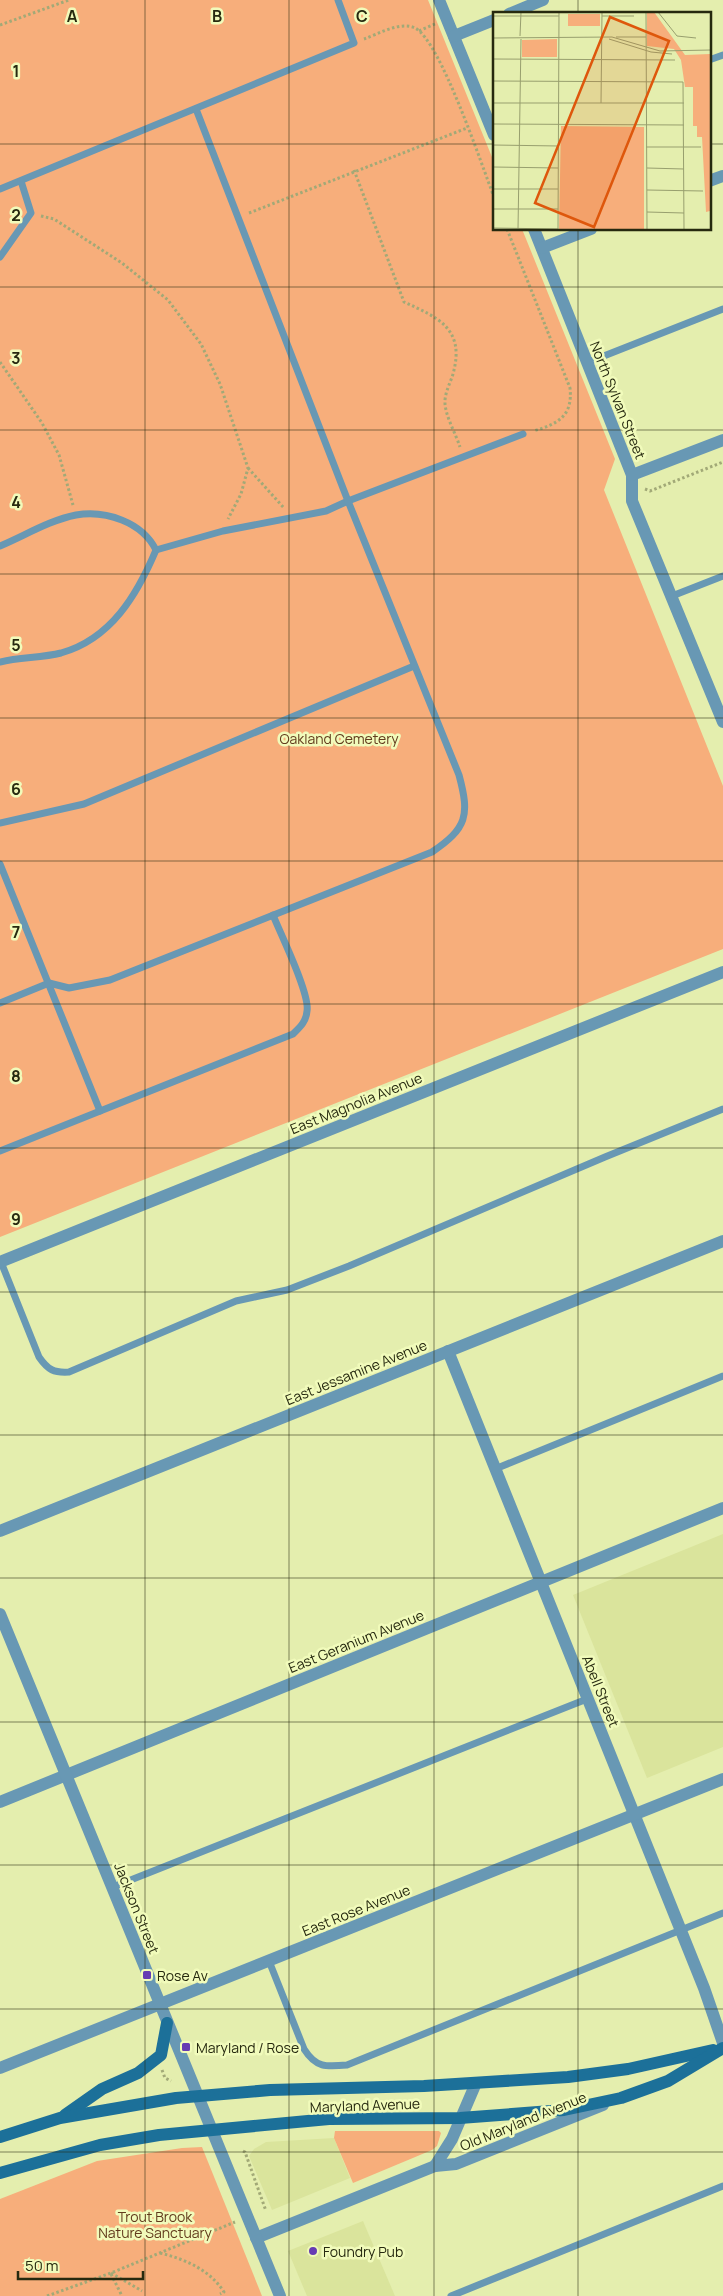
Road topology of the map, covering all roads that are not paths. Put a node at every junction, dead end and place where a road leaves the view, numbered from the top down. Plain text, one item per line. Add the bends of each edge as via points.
1 (338, 0) edge
2 (439, 0) edge
3 (543, 0) edge
4 (514, 12) edge
5 (493, 20) edge
6 (454, 36) junction
7 (723, 55) edge
8 (710, 60) edge
9 (196, 109) junction
10 (493, 133) edge
11 (723, 176) edge
12 (21, 181) junction
13 (710, 182) edge
14 (0, 189) edge
15 (534, 230) edge
16 (588, 230) edge
17 (542, 248) junction
18 (0, 257) edge
19 (723, 309) edge
20 (586, 364) junction
21 (523, 434) road end
22 (723, 440) edge
23 (632, 475) junction
24 (348, 501) junction
25 (0, 546) edge
26 (156, 550) junction
27 (723, 576) edge
28 (672, 596) junction
29 (0, 662) edge
30 (414, 666) junction
31 (722, 716) edge
32 (0, 823) edge
33 (0, 864) edge
34 (273, 915) junction
35 (723, 972) edge
36 (49, 983) junction
37 (0, 1003) edge
38 (723, 1109) edge
39 (100, 1111) junction
40 (0, 1152) edge
41 (723, 1240) edge
42 (0, 1262) edge
43 (448, 1351) junction
44 (723, 1376) edge
45 (495, 1469) junction
46 (723, 1508) edge
47 (0, 1531) edge
48 (540, 1582) junction
49 (0, 1614) edge
50 (587, 1699) junction
51 (66, 1776) junction
52 (723, 1780) edge
53 (0, 1802) edge
54 (634, 1816) junction
55 (112, 1888) junction
56 (723, 1913) edge
57 (680, 1930) junction
58 (268, 1961) junction
59 (159, 2004) junction
60 (167, 2023) junction
61 (723, 2043) edge
62 (723, 2048) edge
63 (0, 2068) edge
64 (476, 2083) junction
65 (197, 2096) junction
66 (621, 2098) junction
67 (60, 2118) junction
68 (460, 2118) junction
69 (211, 2131) junction
70 (0, 2137) edge
71 (435, 2166) junction
72 (0, 2173) edge
73 (723, 2186) edge
74 (256, 2238) junction
75 (280, 2296) edge
76 (451, 2296) edge

1 - 9 lane via 354,43
2 - 6 street
3 - 4 street
5 - 6 street
6 - 10 street
7 - 8 lane
9 - 12 lane
9 - 24 lane
11 - 13 street
12 - 14 lane
12 - 18 lane via 31,213
15 - 17 street, North Sylvan Street
16 - 17 street
17 - 20 street, North Sylvan Street
19 - 20 lane
20 - 23 street, North Sylvan Street
21 - 24 lane
22 - 23 street
23 - 28 street, North Sylvan Street via 632,501
24 - 26 lane via 326,511 214,534
24 - 30 lane
25 - 26 lane via 76,516 111,516 135,526 150,538
26 - 29 lane via 143,580 107,628 80,646 59,653
27 - 28 lane
28 - 31 street, North Sylvan Street
30 - 32 lane via 84,804
30 - 34 lane via 459,775 466,800 464,821 450,840 432,852
33 - 36 lane
34 - 36 lane via 110,980 70,988
34 - 39 lane via 305,994 308,1009 304,1023 293,1034 277,1042
35 - 42 street, East Magnolia Avenue
36 - 37 lane
36 - 39 lane
38 - 42 lane via 349,1266 287,1290 236,1301 69,1372 55,1373 39,1357
39 - 40 lane
41 - 43 street, East Jessamine Avenue
43 - 45 street, Abell Street
43 - 47 street, East Jessamine Avenue
44 - 45 lane
45 - 48 street, Abell Street
46 - 48 street, East Geranium Avenue
48 - 50 street, Abell Street
48 - 51 street, East Geranium Avenue
49 - 51 street, Jackson Street
50 - 54 street, Abell Street
50 - 55 lane
51 - 53 street, East Geranium Avenue
51 - 55 street, Jackson Street
52 - 54 street, East Rose Avenue
54 - 57 street, Abell Street
54 - 58 street, East Rose Avenue
55 - 59 street, Jackson Street
56 - 57 lane
57 - 58 lane via 348,2065 327,2066 312,2061
57 - 61 street, Abell Street
58 - 59 street, East Rose Avenue
59 - 60 street, Jackson Street
59 - 63 street, East Rose Avenue
60 - 65 street, Jackson Street
60 - 67 main road via 161,2055 138,2073 102,2089
62 - 64 main road, Maryland Avenue via 599,2074
62 - 66 main road, Maryland Avenue via 668,2081
64 - 65 main road, Maryland Avenue via 270,2090
64 - 68 street, Old Maryland Avenue
65 - 67 main road, Maryland Avenue
65 - 69 street, Jackson Street
66 - 68 main road, Maryland Avenue via 564,2110
66 - 71 street, Old Maryland Avenue via 456,2164
67 - 70 main road, Maryland Avenue
68 - 69 main road, Maryland Avenue via 352,2118
68 - 71 street, Old Maryland Avenue
69 - 72 main road, Maryland Avenue via 159,2135 100,2145
69 - 74 street, Jackson Street
71 - 74 street, Old Maryland Avenue
73 - 76 lane
74 - 75 street, Jackson Street

